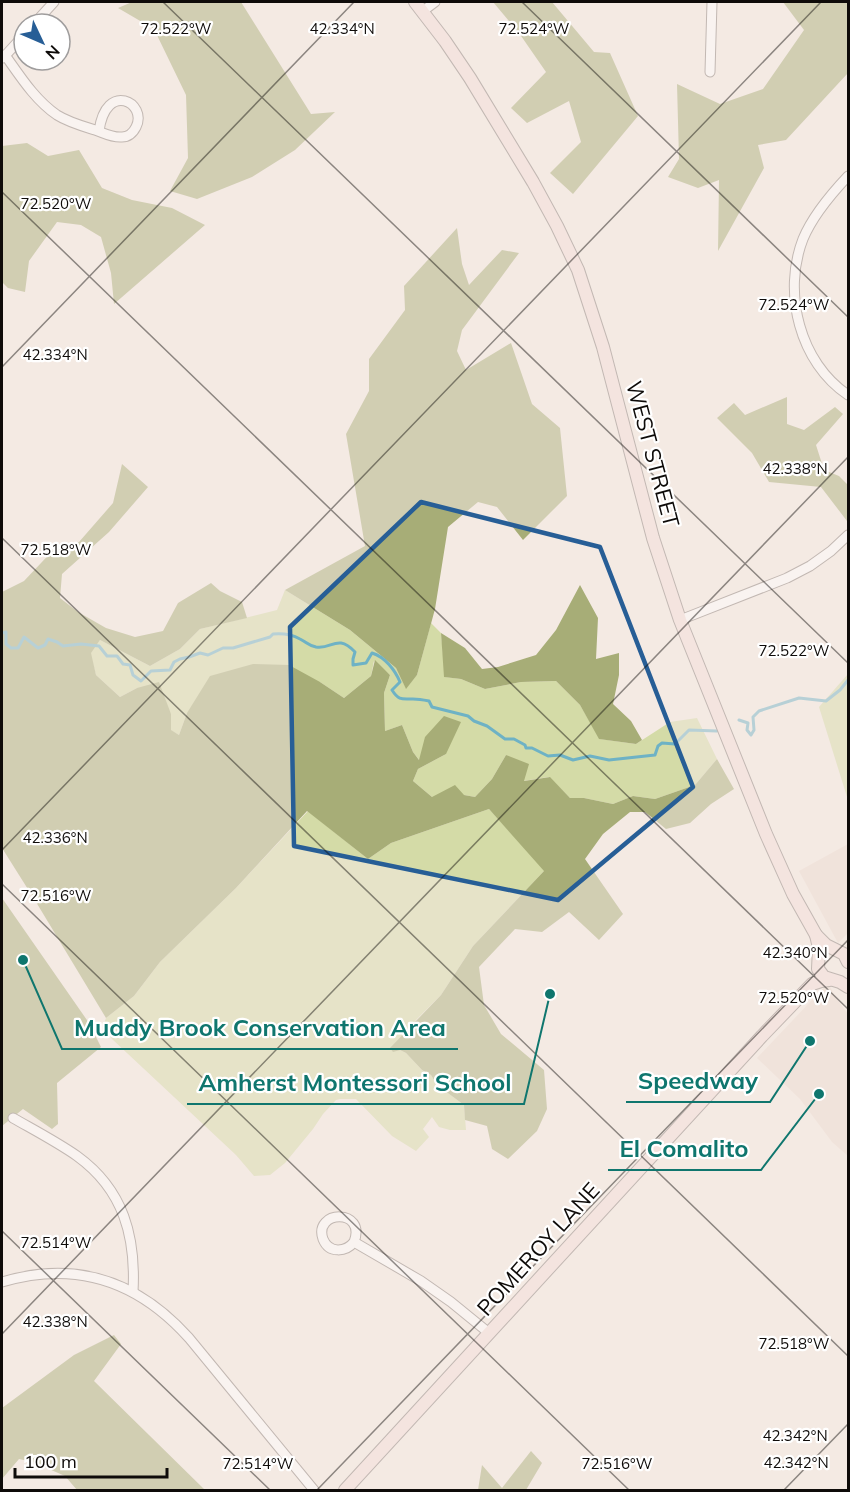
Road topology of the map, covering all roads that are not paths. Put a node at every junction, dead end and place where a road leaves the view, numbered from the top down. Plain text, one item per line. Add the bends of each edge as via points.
1 (435, 2) edge
2 (712, 2) edge
3 (419, 6) edge
4 (3, 57) edge
5 (710, 72) dead end
6 (99, 131) junction
7 (849, 176) edge
8 (849, 395) edge
9 (849, 535) edge
10 (680, 620) junction
11 (816, 935) junction
12 (849, 946) edge
13 (836, 949) junction
14 (818, 962) junction
15 (849, 963) edge
16 (848, 969) edge
17 (830, 980) junction
18 (812, 984) junction
19 (849, 986) edge
20 (13, 1118) dead end
21 (354, 1242) dead end
22 (2, 1282) edge
23 (133, 1292) junction
24 (489, 1333) junction
25 (314, 1491) edge
26 (345, 1491) edge

1 - 3 street
2 - 5 street
3 - 10 main road, WEST STREET via 470,78 557,226 578,270
4 - 6 street via 51,110
6 - 6 street via 128,136 138,122 135,108 122,100 112,103 103,112
7 - 8 street via 811,222 796,263 794,288 797,314 815,361
9 - 10 street via 810,566 787,578
10 - 11 main road, WEST STREET via 766,834
11 - 13 main road, WEST STREET
11 - 14 main road, WEST STREET
12 - 13 street
13 - 14 main road via 826,950
13 - 15 main road, WEST STREET
14 - 17 main road, WEST STREET via 820,974
14 - 18 main road, POMEROY LANE
15 - 16 main road, WEST STREET
16 - 17 main road via 839,979
16 - 19 main road, WEST STREET
17 - 18 main road
17 - 19 main road, WEST STREET
18 - 24 main road, POMEROY LANE
20 - 23 street via 77,1156 112,1193 132,1245
21 - 24 street via 421,1281
22 - 23 street via 36,1274 69,1274 98,1279
23 - 25 street via 180,1328
24 - 26 main road, POMEROY LANE

